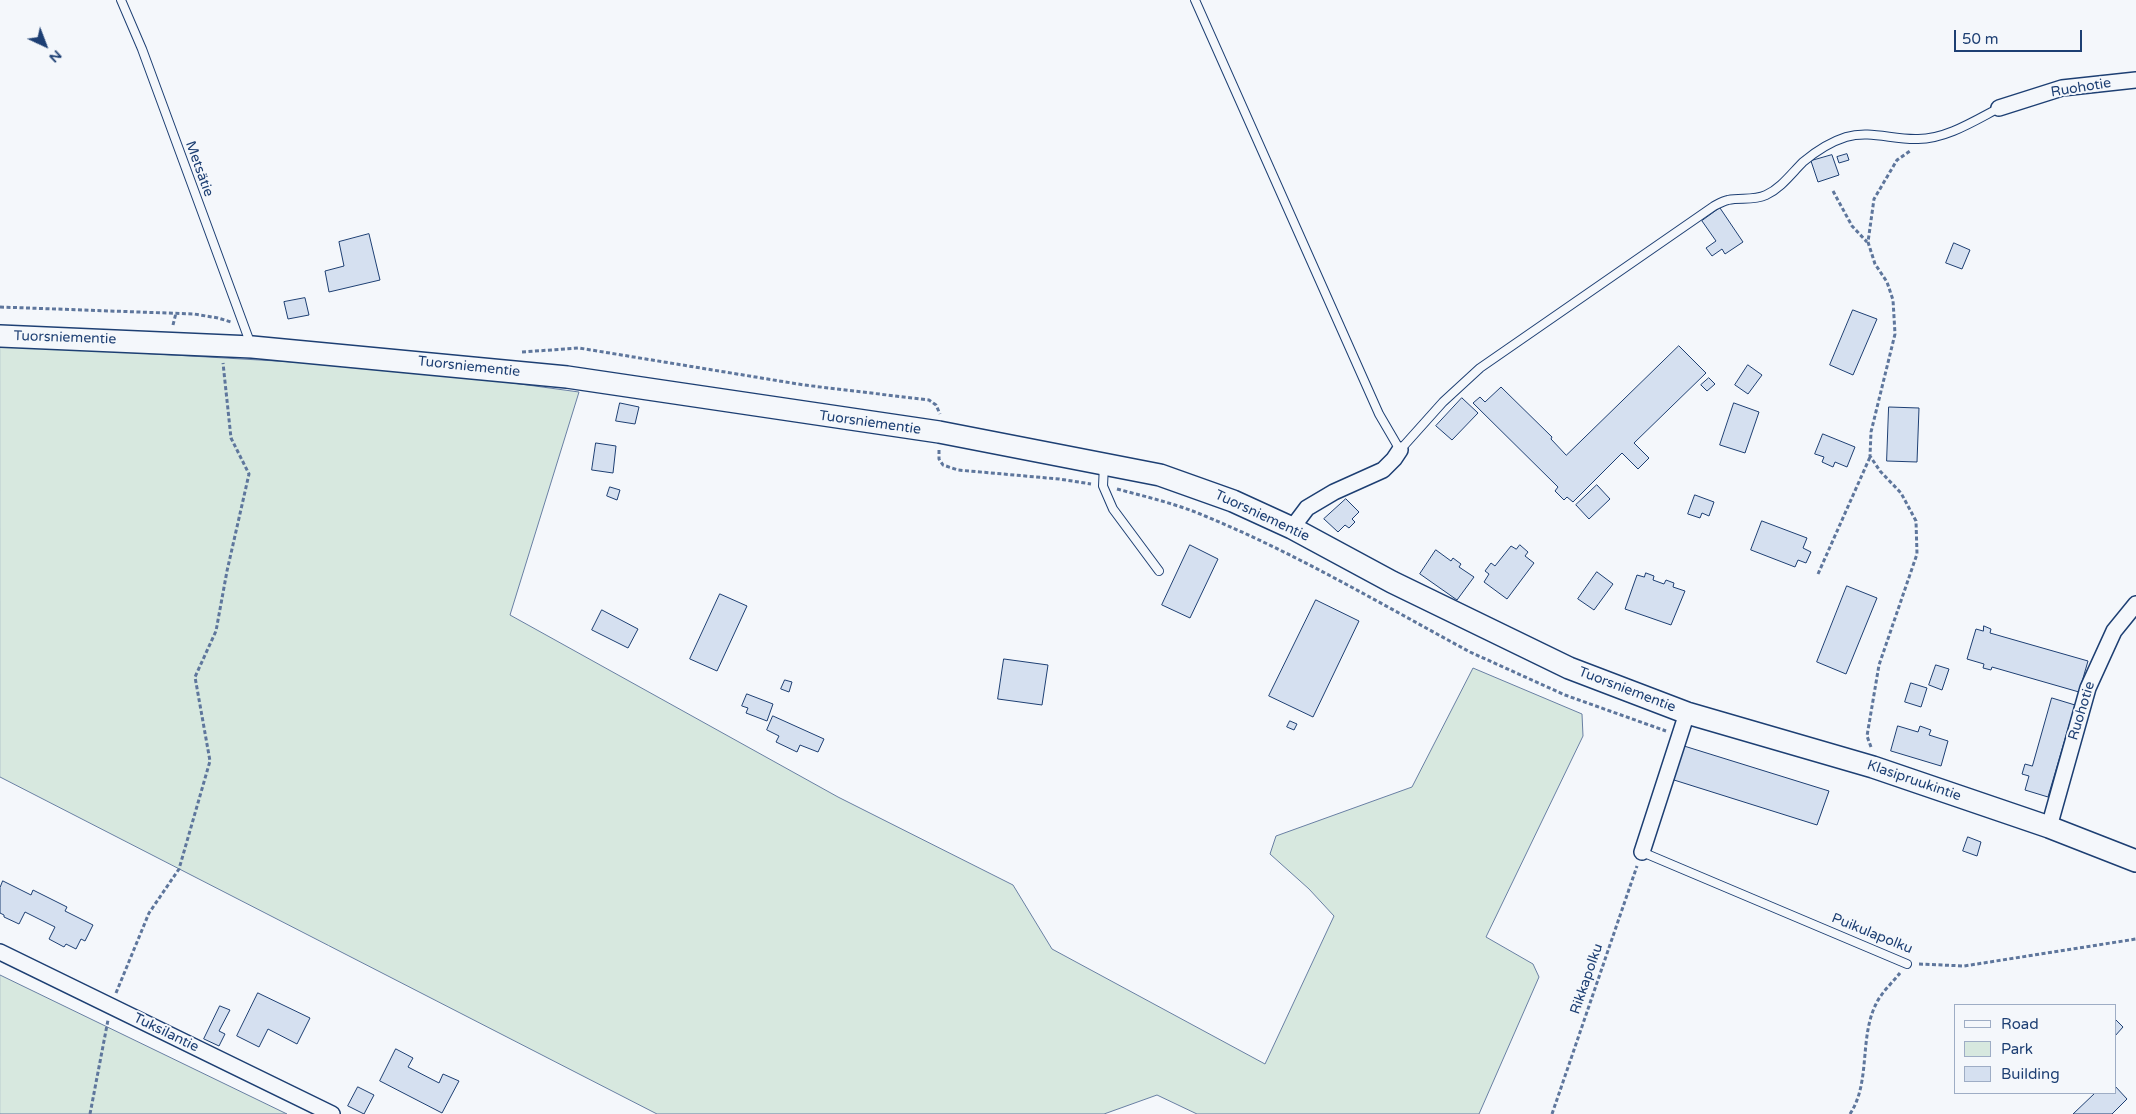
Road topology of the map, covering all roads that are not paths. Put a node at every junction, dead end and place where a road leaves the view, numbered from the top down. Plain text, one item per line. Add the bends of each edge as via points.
1 (121, 0) edge
2 (1195, 0) edge
3 (2136, 80) edge
4 (1999, 108) joint
5 (0, 336) edge
6 (252, 347) junction
7 (1400, 450) junction
8 (1105, 464) junction
9 (1292, 528) junction
10 (1159, 571) dead end
11 (2136, 604) edge
12 (1687, 714) junction
13 (2049, 827) junction
14 (1642, 852) joint
15 (2136, 861) edge
16 (0, 952) edge
17 (1907, 964) road end
18 (332, 1114) edge

1 - 6 lane, Metsätie
2 - 7 lane via 1379,414
3 - 4 street, Ruohotie via 2062,88
4 - 7 lane via 1930,139 1871,134 1845,137 1820,149 1766,195 1729,200 1714,206 1480,368 1443,402
5 - 6 main road, Tuorsniementie
6 - 8 main road, Tuorsniementie via 567,377 939,432
7 - 9 street via 1383,470 1313,504
8 - 9 main road, Tuorsniementie via 1160,475 1204,490
8 - 10 lane via 1103,486 1113,509
9 - 12 main road, Tuorsniementie via 1532,652
11 - 13 street, Ruohotie via 2114,631 2088,688
12 - 13 main road, Klasipruukintie via 1880,769
12 - 14 street
13 - 15 main road, Klasipruukintie
14 - 17 lane, Puikulapolku
16 - 18 street, Tuksilantie

